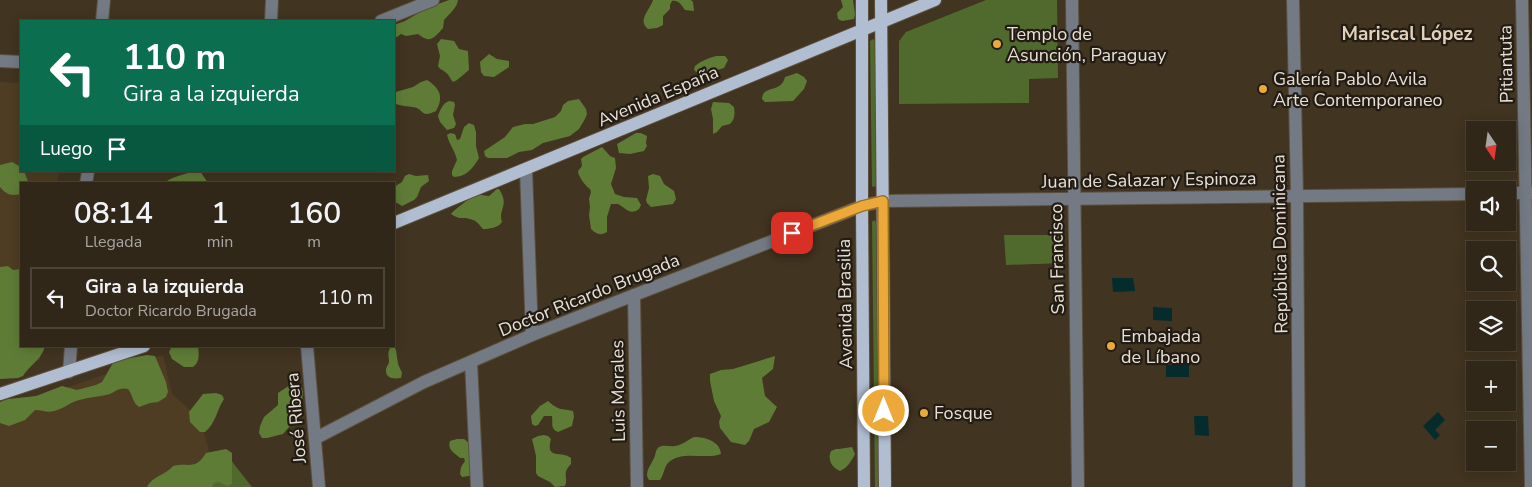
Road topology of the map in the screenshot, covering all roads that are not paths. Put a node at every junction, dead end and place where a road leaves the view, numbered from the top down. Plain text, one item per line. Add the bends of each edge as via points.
1 (104, 0) edge
2 (272, 0) edge
3 (433, 0) edge
4 (862, 0) edge
5 (881, 0) edge
6 (935, 0) edge
7 (1072, 0) edge
8 (1293, 0) edge
9 (1522, 0) edge
10 (102, 20) edge
11 (271, 20) edge
12 (383, 20) edge
13 (881, 23) junction
14 (863, 30) junction
15 (0, 61) edge
16 (20, 62) edge
17 (526, 169) junction
18 (1516, 193) edge
19 (1529, 193) edge
20 (1466, 194) edge
21 (1297, 196) junction
22 (1074, 199) junction
23 (883, 201) junction
24 (862, 206) junction
25 (395, 224) edge
26 (634, 295) junction
27 (532, 335) junction
28 (71, 347) edge
29 (141, 347) edge
30 (307, 347) edge
31 (471, 362) junction
32 (69, 372) junction
33 (0, 394) edge
34 (316, 438) junction
35 (319, 487) edge
36 (477, 487) edge
37 (637, 487) edge
38 (864, 487) edge
39 (885, 487) edge
40 (1078, 487) edge
41 (1299, 487) edge
42 (1531, 487) edge

1 - 10 street
2 - 11 street
3 - 12 street
4 - 14 main road, Avenida Brasilia
5 - 13 main road
6 - 13 main road, Avenida España
7 - 22 street, San Francisco
8 - 21 street, República Dominicana
9 - 19 street, Pitiantuta
13 - 14 main road, Avenida España
13 - 23 main road
14 - 17 main road, Avenida España
14 - 24 main road, Avenida Brasilia
15 - 16 street
17 - 25 main road, Avenida España
17 - 27 street
18 - 19 street
19 - 42 street, Pitiantuta
20 - 21 street, Juan de Salazar y Espinoza
21 - 22 street, Juan de Salazar y Espinoza
21 - 41 street, República Dominicana
22 - 23 street, Juan de Salazar y Espinoza
22 - 40 street, San Francisco
23 - 24 street, Doctor Ricardo Brugada
23 - 39 main road
24 - 26 street, Doctor Ricardo Brugada
24 - 38 main road, Avenida Brasilia
26 - 27 street, Doctor Ricardo Brugada
26 - 37 street, Luis Morales
27 - 31 street, Doctor Ricardo Brugada
28 - 32 street
29 - 32 main road
30 - 34 street, José Ribera
31 - 34 street, Doctor Ricardo Brugada via 424,382
31 - 36 street
32 - 33 main road
34 - 35 street, José Ribera

